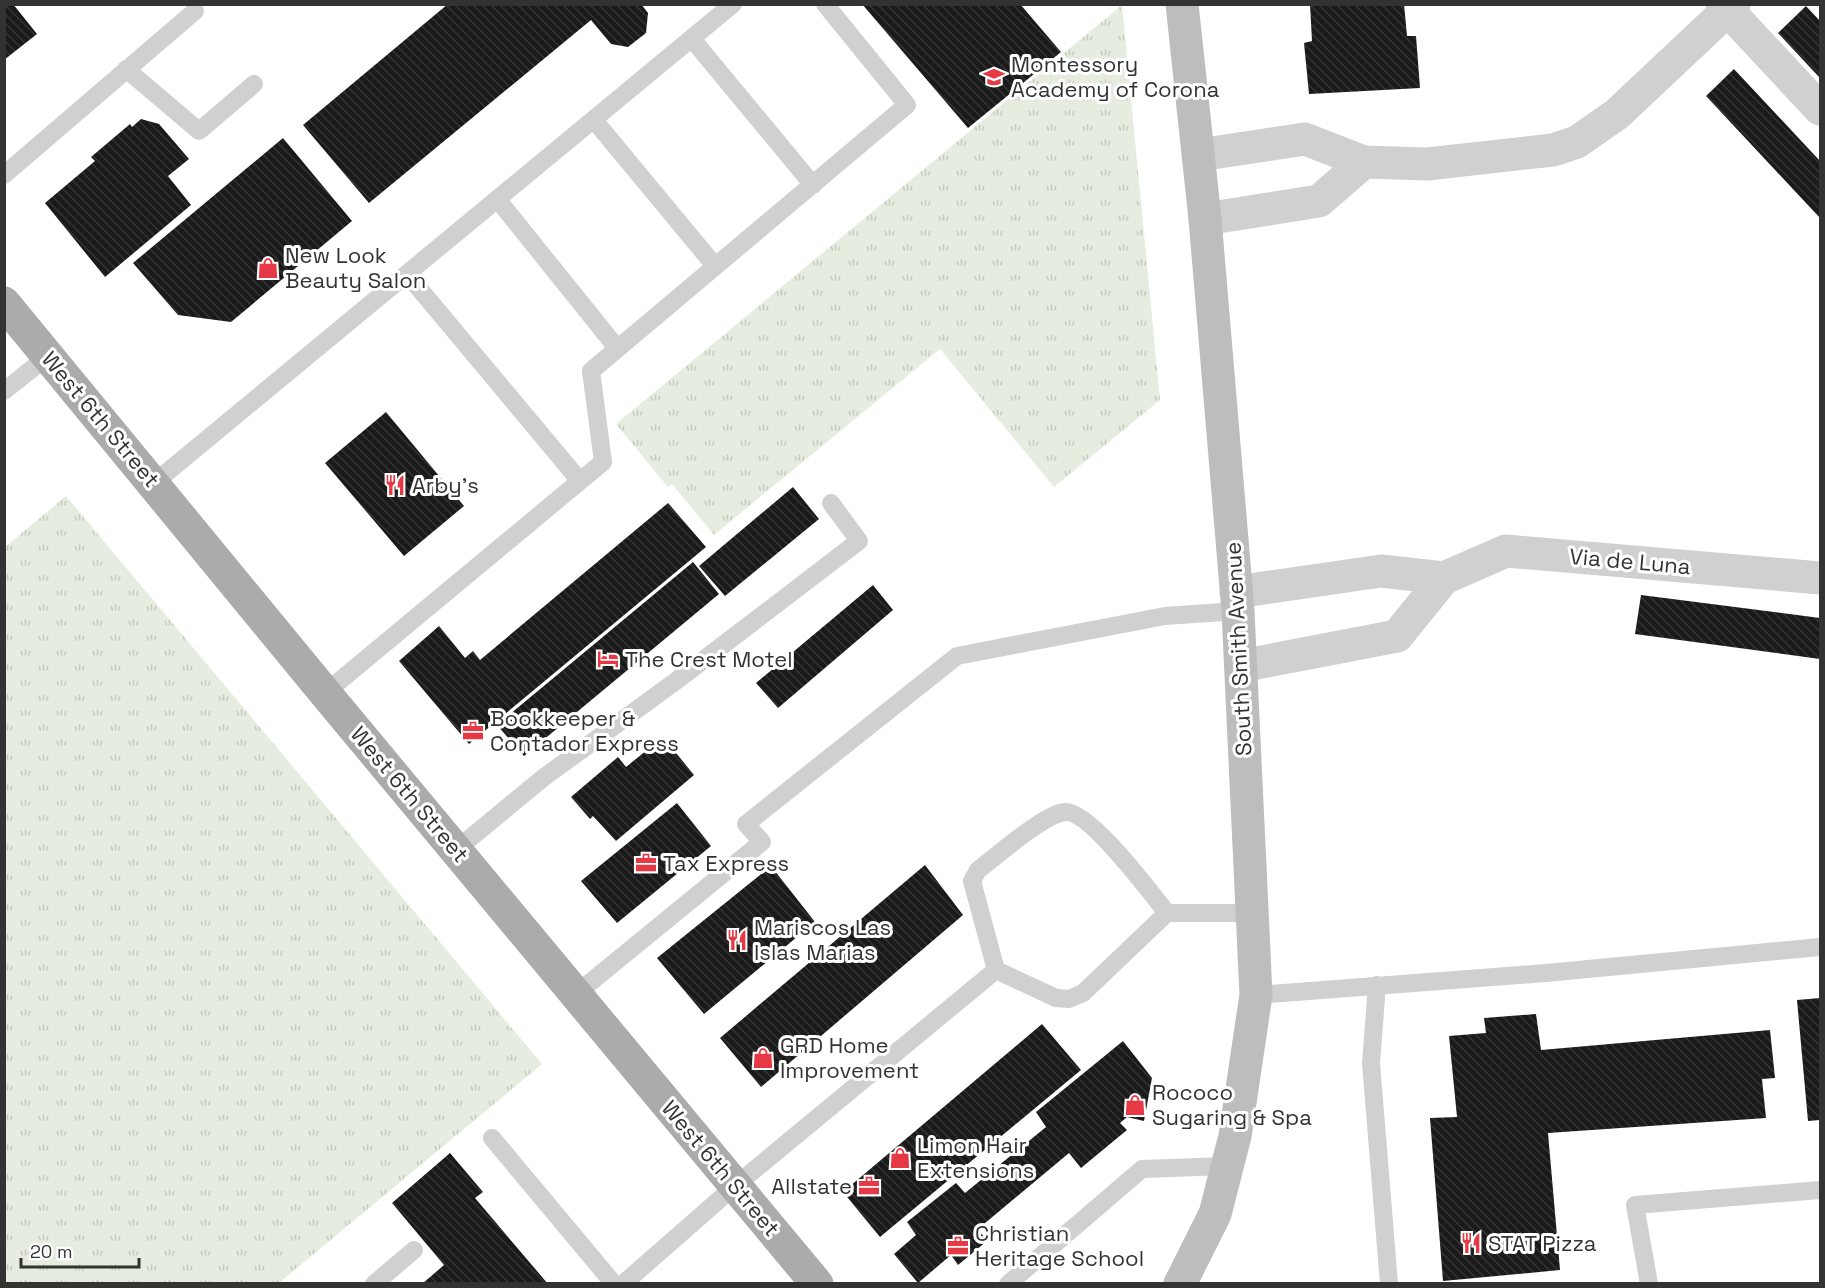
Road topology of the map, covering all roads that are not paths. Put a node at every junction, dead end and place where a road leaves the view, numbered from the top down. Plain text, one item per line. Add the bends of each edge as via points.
1 (733, 4) edge
2 (825, 4) edge
3 (1182, 4) edge
4 (1728, 6) edge
5 (195, 11) dead end
6 (692, 39) junction
7 (126, 69) junction
8 (254, 84) dead end
9 (1821, 109) edge
10 (594, 120) junction
11 (1198, 154) junction
12 (1364, 162) junction
13 (4, 175) edge
14 (813, 184) junction
15 (498, 200) junction
16 (1205, 219) junction
17 (715, 266) junction
18 (407, 274) junction
19 (4, 303) edge
20 (617, 348) junction
21 (48, 356) junction
22 (4, 391) edge
23 (580, 482) junction
24 (154, 483) junction
25 (831, 503) dead end
26 (1444, 578) junction
27 (1821, 579) edge
28 (1237, 601) junction
29 (1241, 666) junction
30 (325, 693) junction
31 (457, 849) junction
32 (1167, 913) junction
33 (1253, 913) junction
34 (1821, 947) edge
35 (996, 970) junction
36 (1377, 985) junction
37 (576, 994) junction
38 (1256, 995) junction
39 (492, 1138) dead end
40 (1227, 1166) junction
41 (736, 1185) junction
42 (1821, 1190) edge
43 (414, 1250) dead end
44 (374, 1284) edge
45 (614, 1284) edge
46 (623, 1284) edge
47 (817, 1284) edge
48 (1008, 1284) edge
49 (1180, 1284) edge
50 (1389, 1284) edge
51 (1649, 1284) edge

1 - 6 lane
2 - 14 lane via 907,105
3 - 11 main road, South Smith Avenue
4 - 9 street
4 - 12 street via 1617,114 1577,142 1553,150 1427,164
5 - 7 lane
6 - 10 lane
6 - 14 lane
7 - 8 lane via 199,131
7 - 13 lane
10 - 15 lane
10 - 17 lane
11 - 12 street via 1305,139
11 - 16 main road, South Smith Avenue
12 - 16 street via 1319,201
14 - 17 lane
15 - 18 lane
15 - 20 lane
16 - 28 main road, South Smith Avenue
17 - 20 lane
18 - 23 lane
18 - 24 lane
19 - 21 main road, West 6th Street
20 - 23 lane via 591,371 603,462
21 - 22 lane
21 - 24 main road, West 6th Street
23 - 30 lane
24 - 30 main road, West 6th Street
25 - 31 lane via 859,541 543,778
26 - 27 street, Via de Luna via 1506,551
26 - 28 street, Via de Luna via 1381,571
26 - 29 street, Via de Luna via 1397,636
28 - 29 main road, South Smith Avenue
28 - 37 lane via 957,657 746,824 762,842
29 - 33 main road, South Smith Avenue
30 - 31 main road, West 6th Street
31 - 37 main road, West 6th Street
32 - 33 lane
32 - 35 lane via 1083,993 1069,999 1056,998
32 - 35 lane via 1099,831 1067,812 1049,817 978,870 972,881
33 - 38 main road, South Smith Avenue
34 - 36 lane
35 - 41 lane
36 - 38 lane
36 - 50 lane via 1371,1063
37 - 41 main road, West 6th Street
38 - 40 main road, South Smith Avenue
39 - 45 lane
40 - 48 lane via 1142,1169
40 - 49 main road, South Smith Avenue via 1215,1214
41 - 46 lane
41 - 47 main road, West 6th Street
42 - 51 lane via 1635,1205
43 - 44 lane

